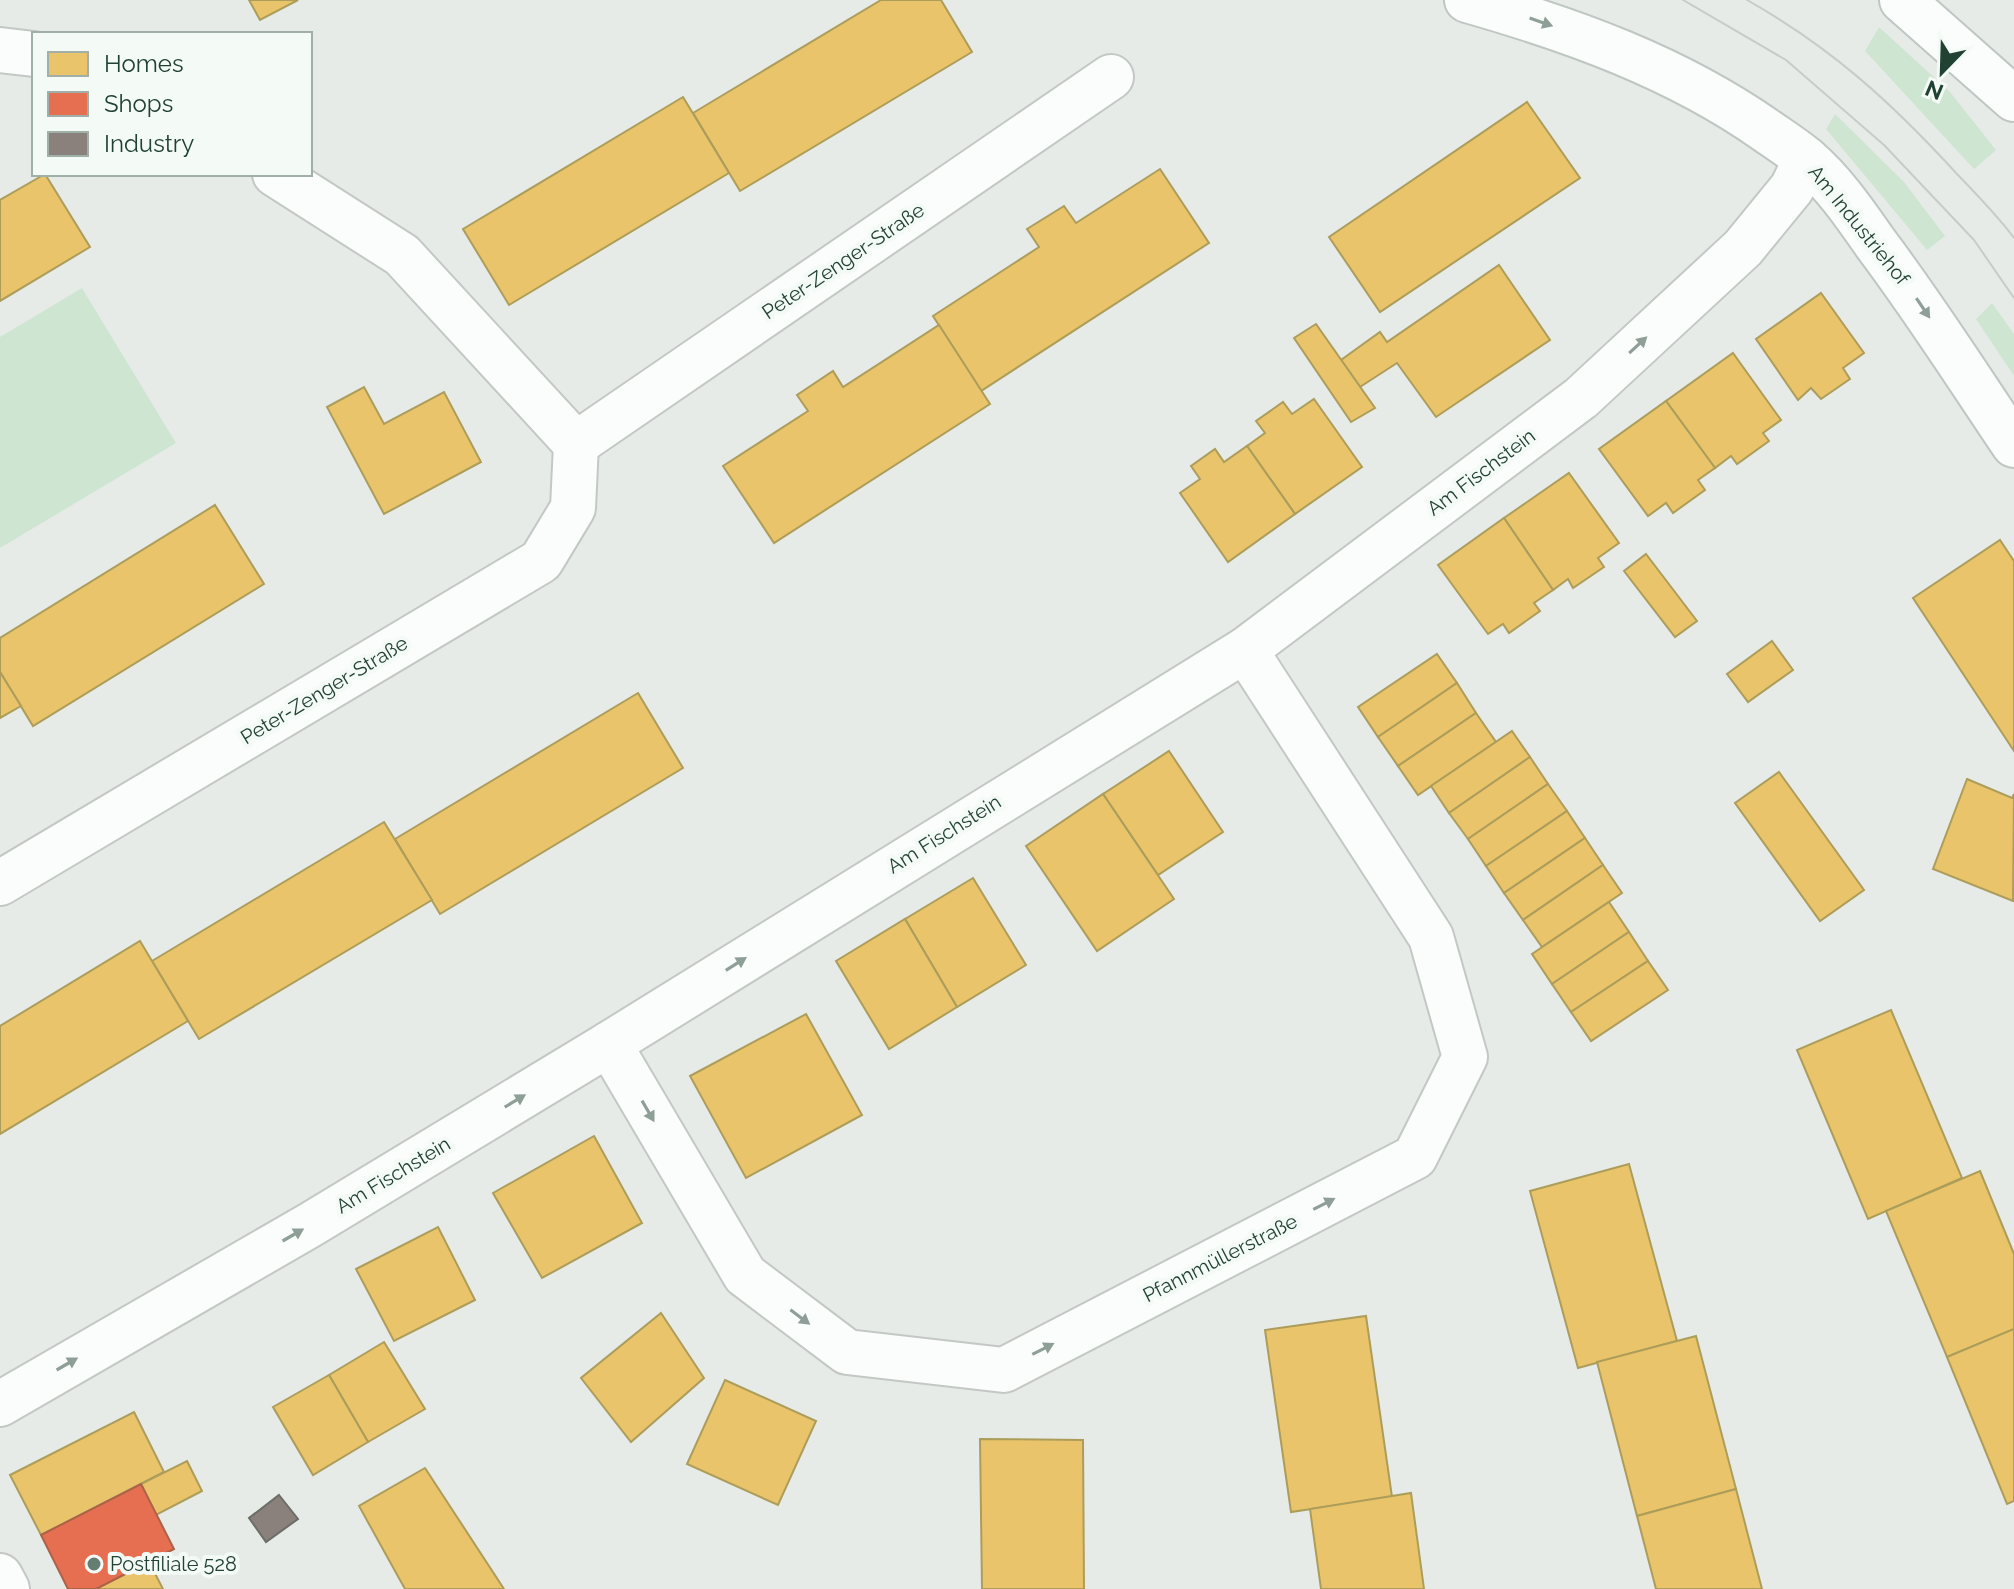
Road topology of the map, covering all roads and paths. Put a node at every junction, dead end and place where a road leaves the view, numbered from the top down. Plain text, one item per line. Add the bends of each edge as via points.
1 (1467, 0) edge
2 (1902, 0) edge
3 (0, 50) edge
4 (32, 54) edge
5 (1111, 77) dead end
6 (2013, 95) edge
7 (1806, 159) junction
8 (278, 176) edge
9 (576, 444) junction
10 (2014, 445) edge
11 (1245, 650) junction
12 (0, 883) edge
13 (609, 1044) junction
14 (0, 1404) edge
15 (0, 1576) edge
16 (7, 1589) edge

1 -> 7 street, Am Industriehof via 1602,44 1672,75 1725,102
2 - 6 street
3 - 4 street
5 - 9 street, Peter-Zenger-Straße
7 -> 10 street, Am Industriehof via 1838,192 1915,296
11 -> 7 street, Am Fischstein via 1581,398 1743,248 1792,188
8 - 9 street via 402,255
9 - 12 street, Peter-Zenger-Straße via 573,508 541,561
13 -> 11 street, Am Fischstein
13 -> 11 street, Pfannmüllerstraße via 745,1275 847,1352 1004,1370 1415,1157 1465,1057 1431,937
14 -> 13 street, Am Fischstein
15 - 16 street

